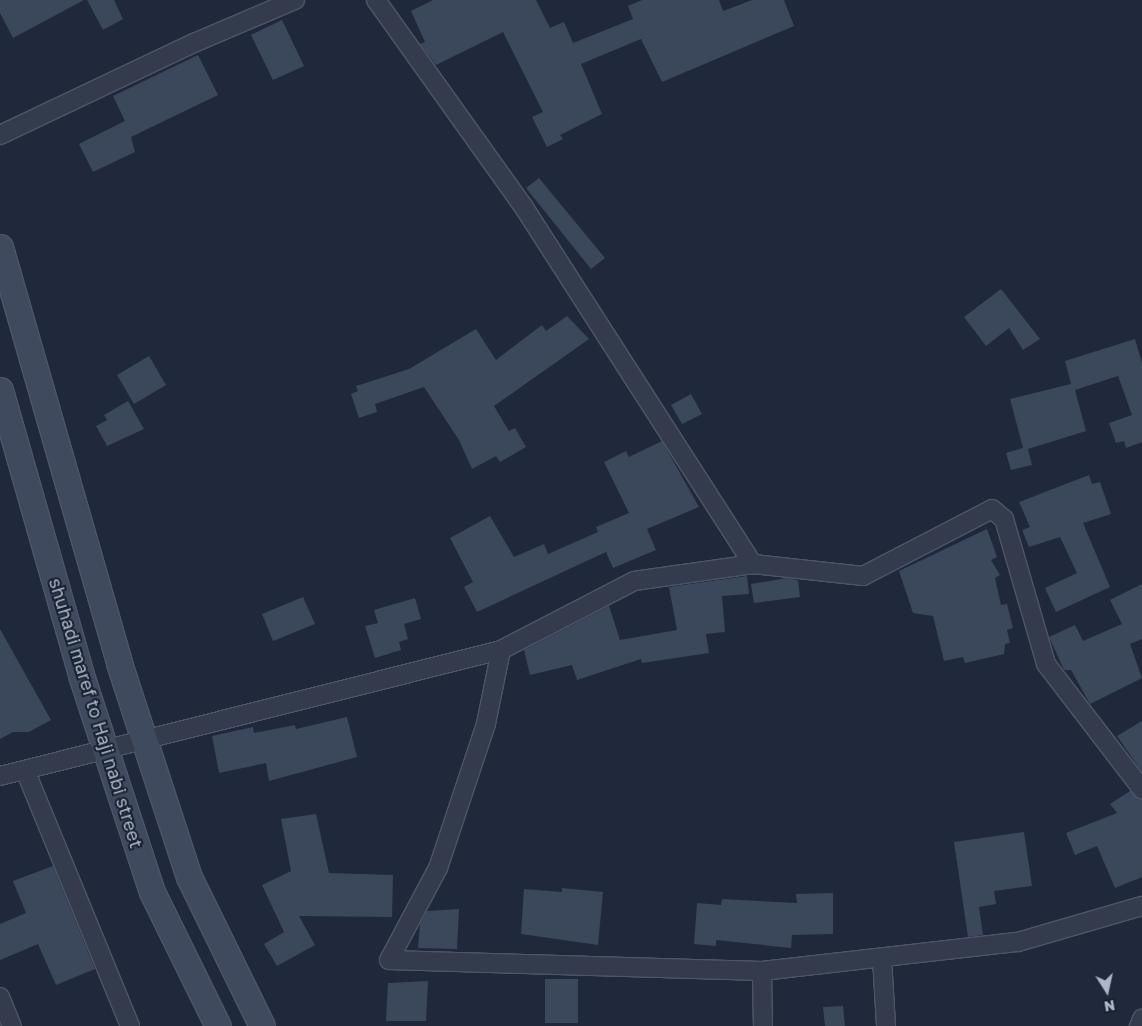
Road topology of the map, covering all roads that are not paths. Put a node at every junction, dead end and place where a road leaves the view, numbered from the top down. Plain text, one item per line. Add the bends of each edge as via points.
1 (295, 0) edge
2 (376, 0) edge
3 (0, 135) edge
4 (0, 247) edge
5 (0, 390) edge
6 (753, 564) junction
7 (501, 650) junction
8 (144, 741) junction
9 (106, 750) junction
10 (25, 770) junction
11 (1, 772) edge
12 (1142, 789) edge
13 (1142, 906) edge
14 (882, 958) junction
15 (762, 971) junction
16 (0, 998) edge
17 (1142, 1019) edge
18 (12, 1026) edge
19 (130, 1026) edge
20 (218, 1026) edge
21 (262, 1026) edge
22 (763, 1026) edge
23 (886, 1026) edge
24 (1139, 1026) edge

1 - 3 street via 194,43
2 - 6 street via 524,206
4 - 8 main road
5 - 9 main road, shuhadi maref to Haji nabi street
6 - 7 street via 634,581
6 - 12 street via 863,576 992,509 1004,519 1046,664
7 - 8 street
7 - 15 street via 486,724 438,868 390,960
8 - 9 street
8 - 21 main road via 189,877
9 - 10 street
9 - 20 main road, shuhadi maref to Haji nabi street via 152,892
10 - 11 street
10 - 19 street
13 - 14 street via 1018,942
14 - 15 street
14 - 23 street
15 - 22 street
16 - 18 street
17 - 24 street

